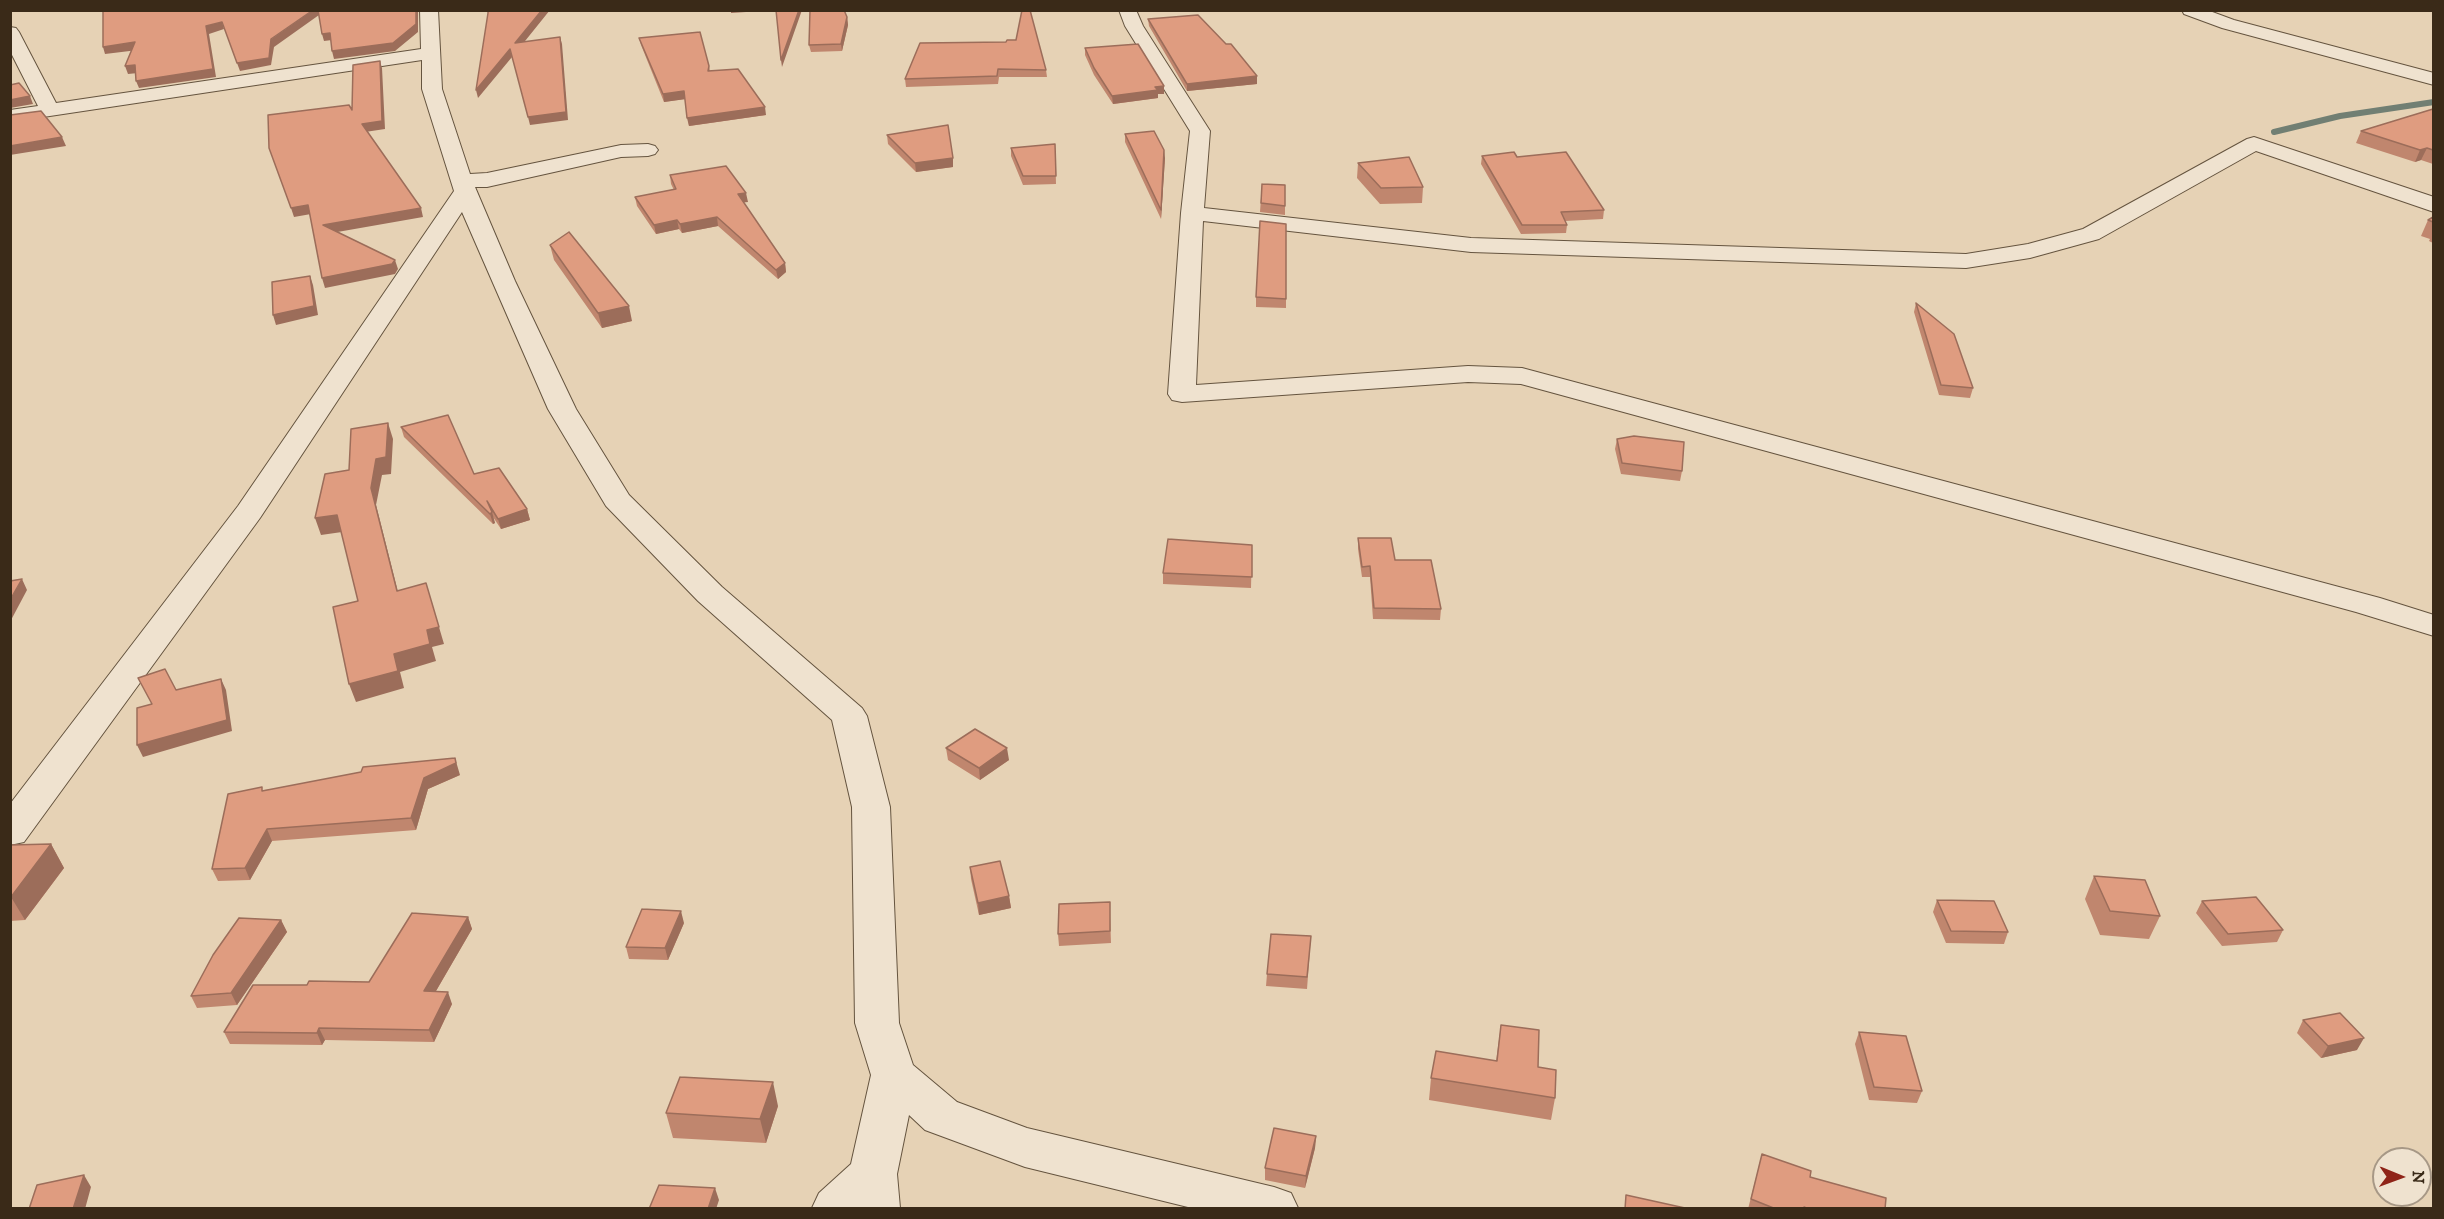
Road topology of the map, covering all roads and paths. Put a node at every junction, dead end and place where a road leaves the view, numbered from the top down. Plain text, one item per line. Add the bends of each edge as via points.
1 (429, 10) edge
2 (1127, 10) edge
3 (2190, 10) edge
4 (10, 32) edge
5 (432, 52) junction
6 (2433, 79) edge
7 (51, 110) junction
8 (10, 116) edge
9 (648, 150) dead end
10 (464, 186) junction
11 (2433, 205) edge
12 (1192, 213) junction
13 (2433, 626) edge
14 (10, 832) edge
15 (894, 1076) junction
16 (875, 1191) edge
17 (836, 1209) edge
18 (1274, 1209) edge

1 - 5 street
2 - 12 street via 1200,131
3 - 6 street via 2228,24
4 - 7 street
5 - 7 street
5 - 10 street via 432,89
7 - 8 street
9 - 10 street via 621,151
10 - 14 street via 249,512
10 - 15 street via 562,409 617,500 710,594 849,716 871,807 877,1023
11 - 12 street via 2254,143 2091,234 2030,252 1966,261 1471,245
12 - 13 street via 1182,394 1468,374 1522,376 2368,605
15 - 16 street
15 - 18 street via 941,1116 1024,1147
16 - 17 street

